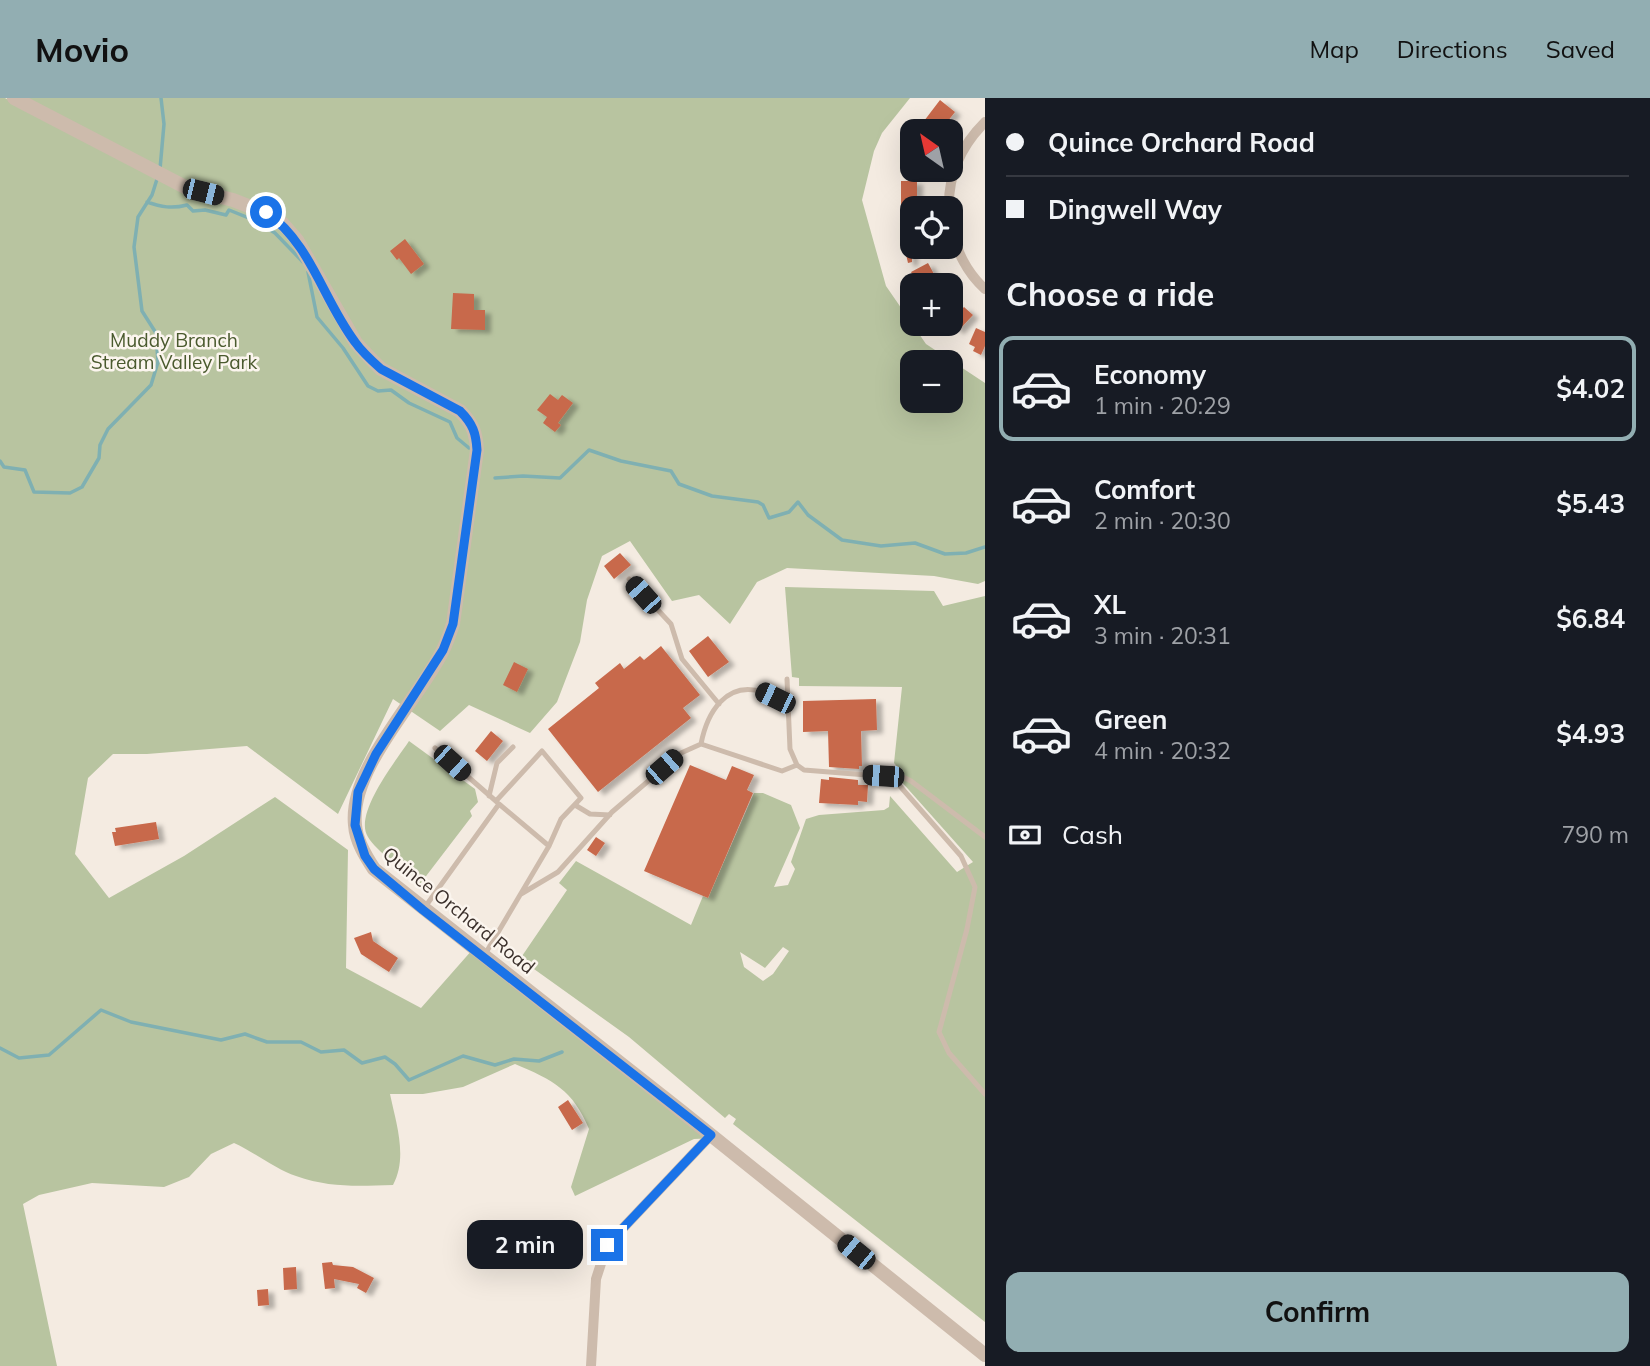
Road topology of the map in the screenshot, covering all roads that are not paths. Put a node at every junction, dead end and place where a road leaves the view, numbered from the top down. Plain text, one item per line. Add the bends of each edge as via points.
1 (14, 98) edge
2 (985, 122) edge
3 (948, 196) edge
4 (962, 259) edge
5 (985, 289) edge
6 (629, 579) dead end
7 (787, 679) dead end
8 (719, 704) junction
9 (788, 705) junction
10 (701, 744) junction
11 (435, 747) dead end
12 (513, 747) dead end
13 (797, 765) junction
14 (892, 777) junction
15 (489, 796) junction
16 (498, 803) junction
17 (575, 804) junction
18 (610, 815) junction
19 (985, 837) edge
20 (549, 846) junction
21 (521, 894) junction
22 (423, 910) junction
23 (484, 957) junction
24 (985, 1094) edge
25 (711, 1135) junction
26 (985, 1355) edge
27 (591, 1366) edge

1 - 22 street, Quince Orchard Road via 189,189 266,212 283,224 297,240 356,344 381,369 460,411 476,432 453,624 443,650 376,754 358,792 355,825 365,856
2 - 3 street via 956,161
4 - 5 street
6 - 8 lane via 671,624 682,659
7 - 9 lane
8 - 9 lane via 734,691 761,691
8 - 10 lane via 705,724
9 - 13 lane via 790,749
10 - 13 lane via 782,771
10 - 18 lane via 681,753
11 - 15 lane
12 - 15 lane via 497,763
13 - 14 lane
14 - 19 lane via 911,781
14 - 24 lane via 961,856 975,887 939,1032 949,1053
15 - 16 lane
16 - 17 lane via 542,751 581,798
16 - 20 lane
16 - 22 lane
17 - 18 lane via 590,814
17 - 20 lane via 561,819
18 - 21 lane via 558,872
20 - 21 lane
21 - 23 lane
22 - 23 street, Quince Orchard Road
23 - 25 street, Quince Orchard Road
25 - 26 street, Quince Orchard Road
25 - 27 street via 607,1245 596,1279

